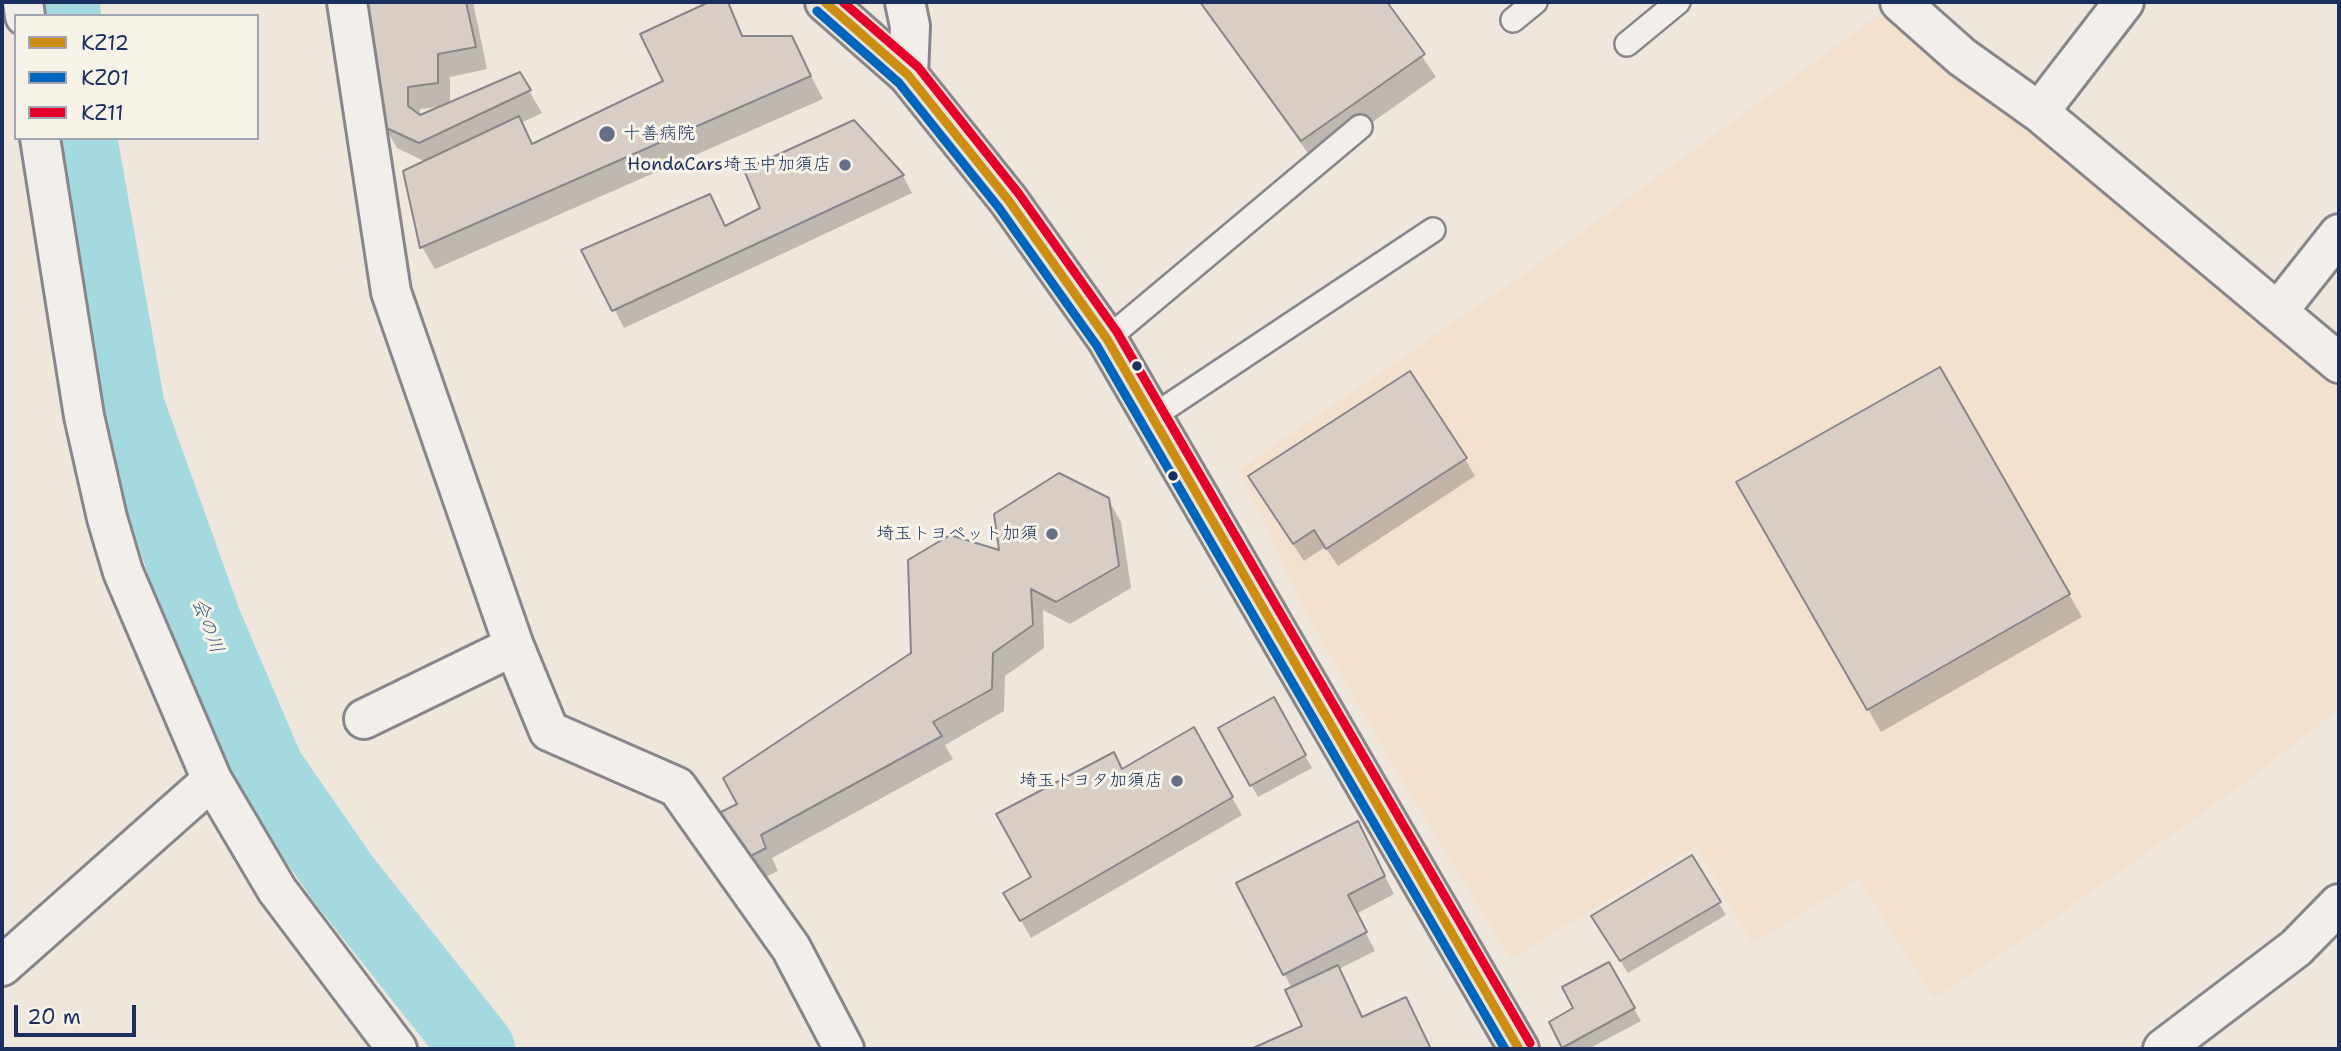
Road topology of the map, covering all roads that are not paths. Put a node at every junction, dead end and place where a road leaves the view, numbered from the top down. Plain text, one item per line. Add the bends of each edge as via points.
1 (347, 2) edge
2 (825, 2) edge
3 (905, 2) edge
4 (1535, 2) edge
5 (1678, 2) edge
6 (1900, 2) edge
7 (2124, 2) edge
8 (1513, 20) dead end
9 (1627, 44) dead end
10 (908, 75) junction
11 (2039, 112) junction
12 (1360, 127) dead end
13 (40, 140) edge
14 (1433, 230) dead end
15 (2339, 234) edge
16 (2277, 311) junction
17 (1107, 339) junction
18 (2339, 363) edge
19 (1152, 417) junction
20 (514, 646) junction
21 (364, 719) dead end
22 (212, 780) junction
23 (2339, 904) edge
24 (2, 966) edge
25 (397, 1049) edge
26 (844, 1049) edge
27 (1518, 1049) edge
28 (2163, 1049) edge

1 - 20 street via 391,292
2 - 10 main road
3 - 10 street via 910,26
4 - 8 lane
5 - 9 lane
6 - 11 street via 1962,57
7 - 11 street
10 - 17 main road via 1009,201
11 - 16 street
12 - 17 lane
13 - 22 street via 84,416 107,518 123,572
14 - 19 lane
15 - 16 street
16 - 18 street
17 - 19 main road
19 - 27 main road
20 - 21 street
20 - 26 street via 549,731 677,787 791,948
22 - 24 street
22 - 25 street via 277,890
23 - 28 street via 2296,948

